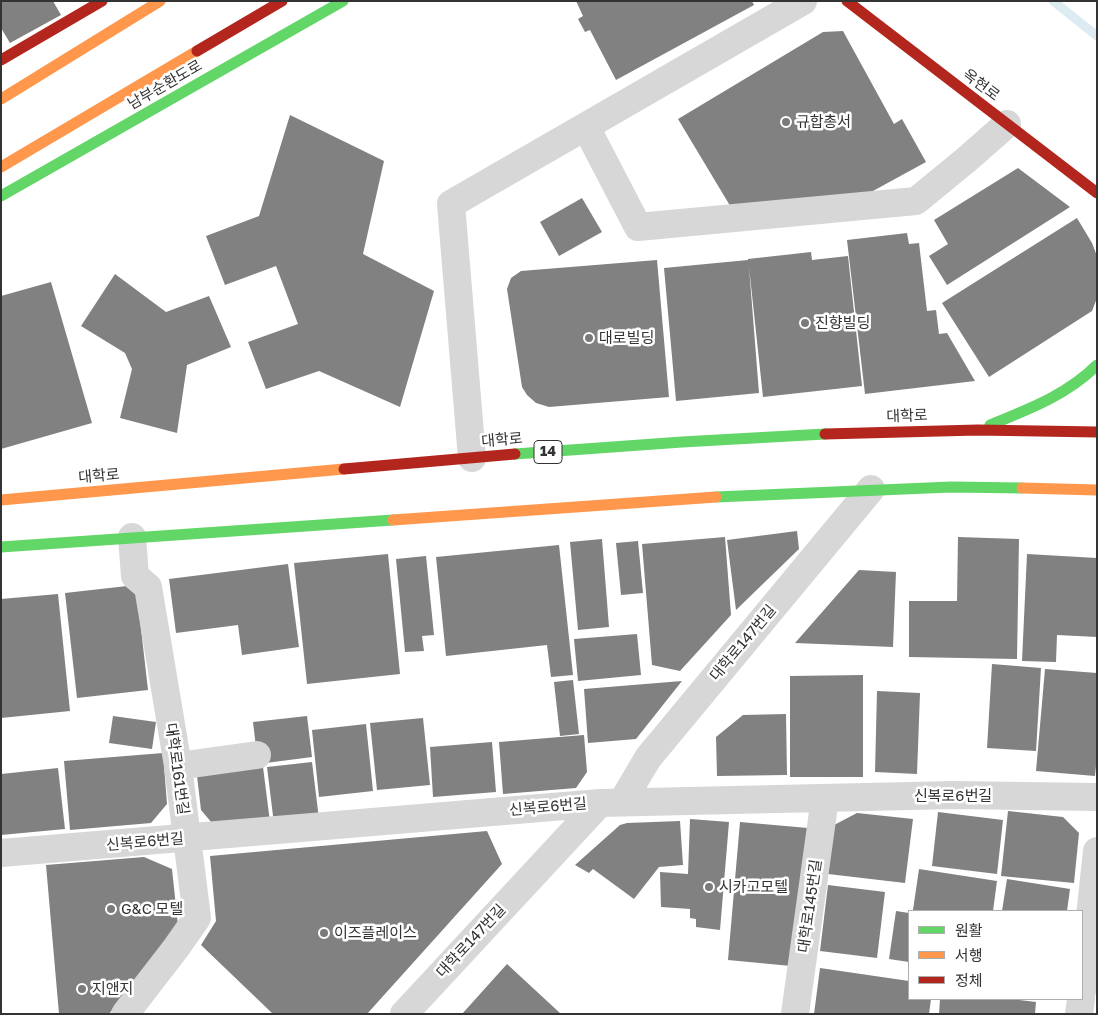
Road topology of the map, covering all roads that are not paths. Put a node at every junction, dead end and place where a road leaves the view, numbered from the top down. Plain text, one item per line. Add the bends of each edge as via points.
1 (102, 1) edge
2 (160, 1) edge
3 (282, 1) edge
4 (343, 1) edge
5 (802, 1) edge
6 (847, 1) edge
7 (1, 60) edge
8 (1, 99) edge
9 (1007, 124) junction
10 (586, 127) junction
11 (1, 168) edge
12 (1097, 193) edge
13 (1, 196) edge
14 (1097, 365) edge
15 (983, 428) junction
16 (1097, 432) edge
17 (472, 458) junction
18 (871, 490) junction
19 (1097, 490) edge
20 (1, 500) edge
21 (132, 537) junction
22 (1, 546) edge
23 (257, 755) dead end
24 (178, 766) junction
25 (1097, 797) edge
26 (825, 798) junction
27 (611, 802) junction
28 (186, 839) junction
29 (1097, 851) edge
30 (1, 853) edge
31 (1083, 982) edge
32 (1081, 1000) edge
33 (125, 1014) edge
34 (404, 1014) edge
35 (795, 1014) edge
36 (1079, 1014) edge

1 - 7 main road
2 - 8 main road
3 - 11 main road
4 - 13 main road, 남부순환도로
5 - 10 street
6 - 9 main road, 옥현로
9 - 10 street via 916,202 638,227
9 - 12 main road, 옥현로
10 - 17 street via 451,204
14 - 15 main road via 1057,397
15 - 16 main road, 대학로 / 14
15 - 17 main road, 대학로 / 14 via 721,439
17 - 20 main road, 대학로 / 14
18 - 19 main road
18 - 21 main road via 651,501
18 - 27 street, 대학로147번길
21 - 22 main road
21 - 24 street, 대학로161번길 via 135,576 148,587
23 - 24 street
24 - 28 street, 대학로161번길
25 - 26 street, 신복로6번길 via 954,795
26 - 27 street, 신복로6번길
26 - 35 street, 대학로145번길
27 - 28 street, 신복로6번길
27 - 34 street, 대학로147번길
28 - 30 street, 신복로6번길
28 - 33 street, 대학로161번길 via 196,918
29 - 31 street
32 - 36 street

